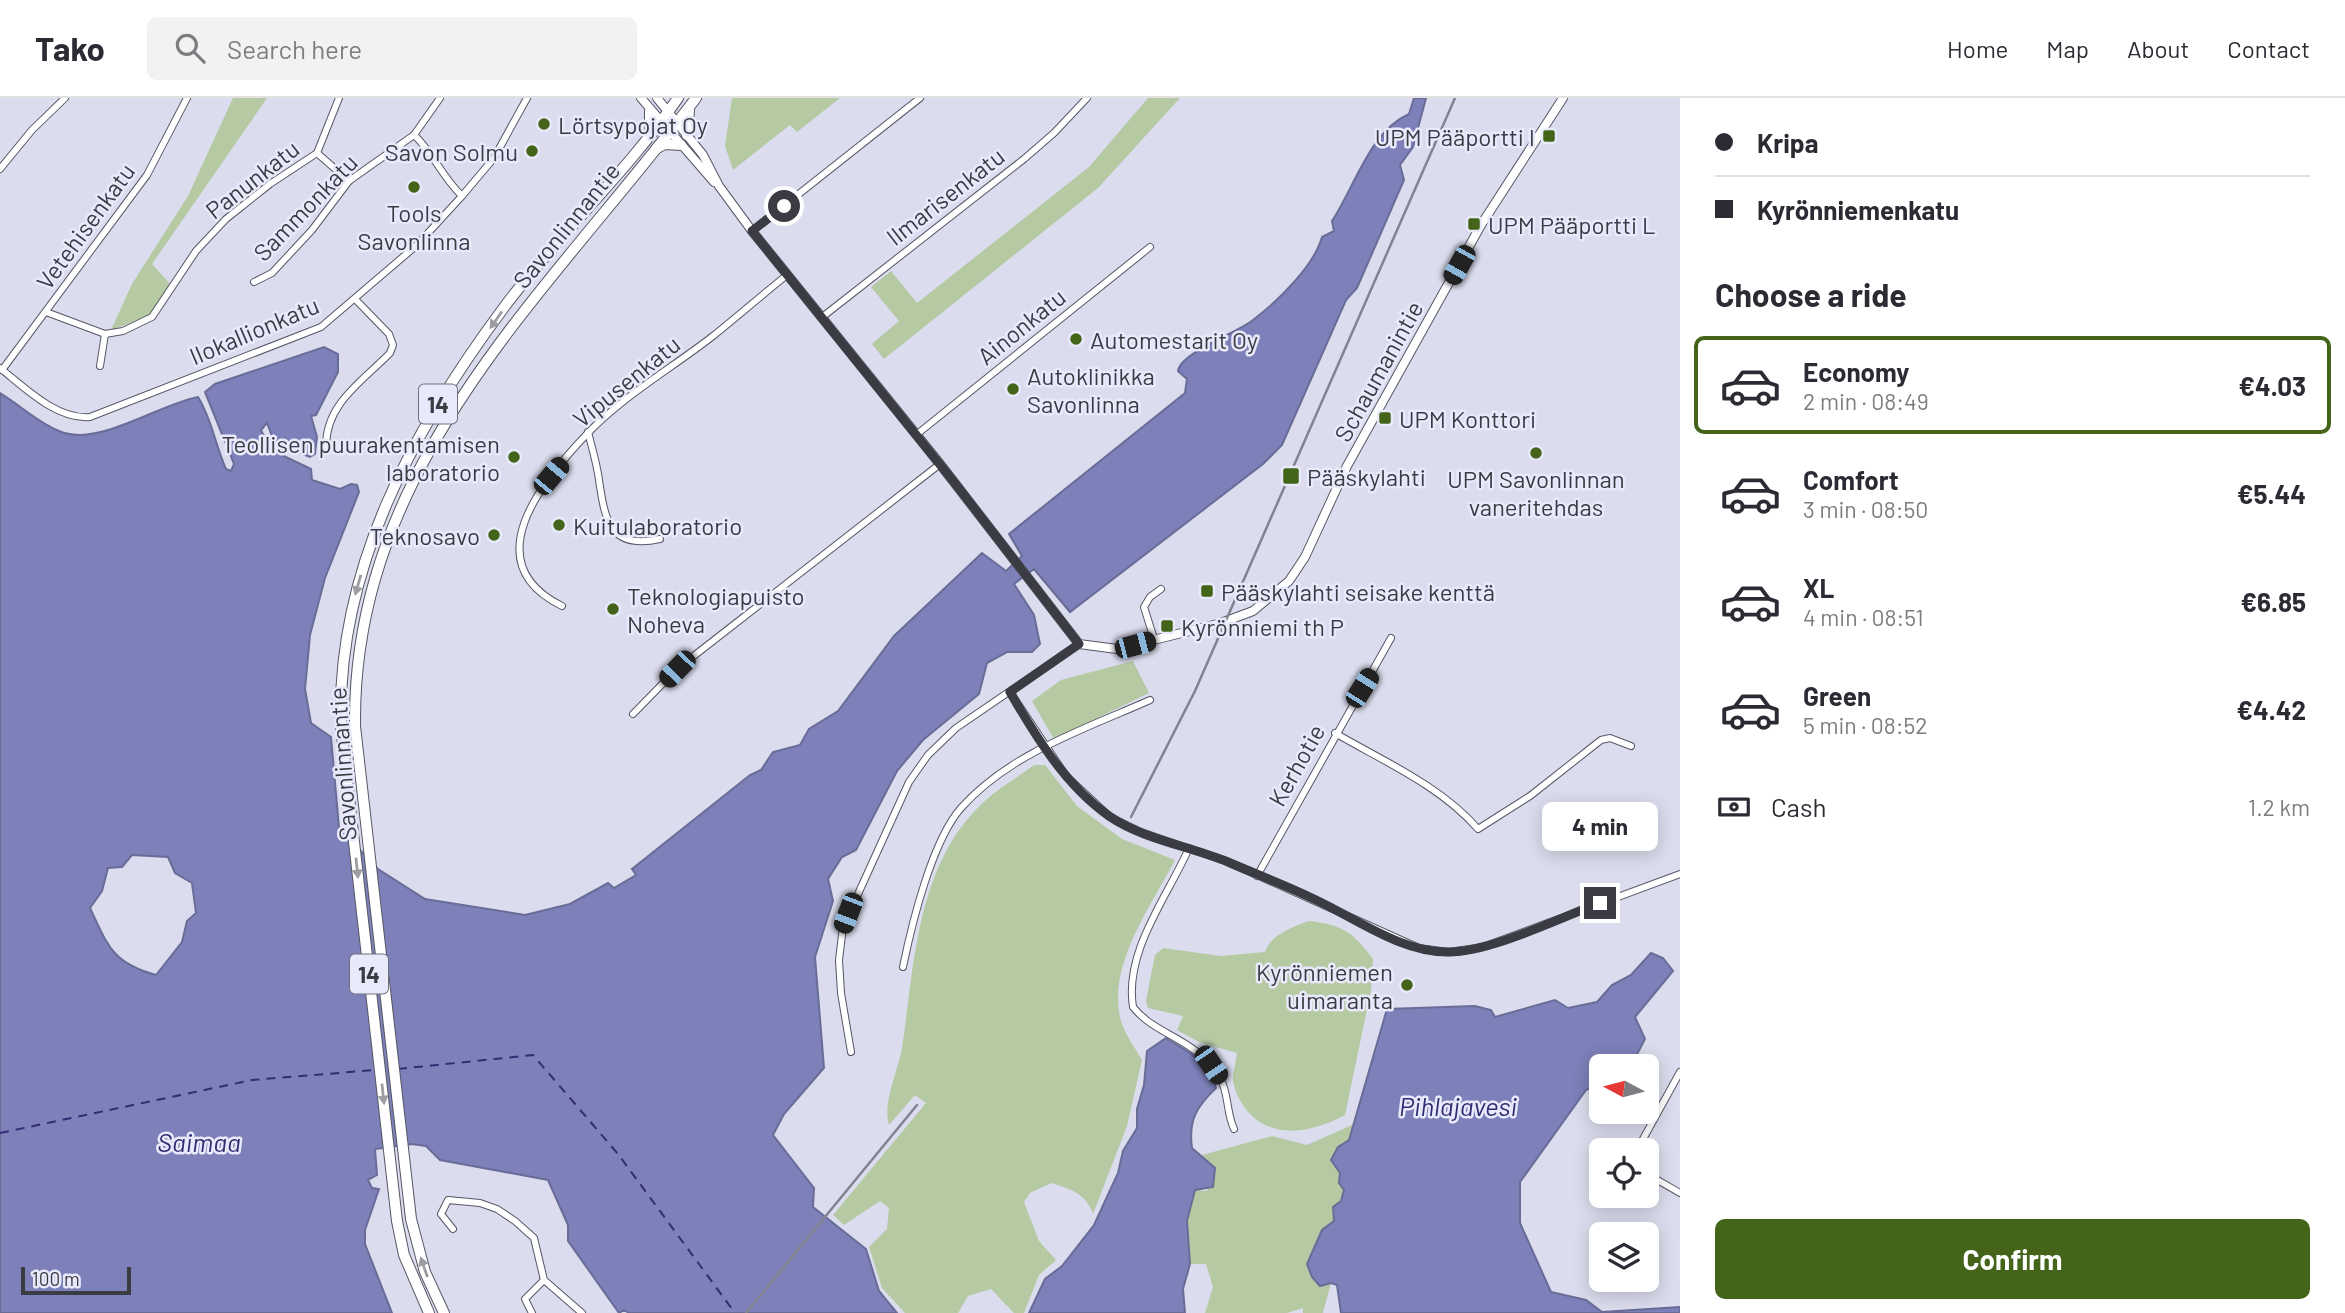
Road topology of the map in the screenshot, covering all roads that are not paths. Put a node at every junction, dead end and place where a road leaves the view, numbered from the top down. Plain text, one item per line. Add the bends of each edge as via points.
1 (65, 98) edge
2 (187, 98) edge
3 (339, 98) edge
4 (440, 98) edge
5 (527, 98) edge
6 (641, 98) edge
7 (657, 98) edge
8 (678, 98) edge
9 (920, 98) edge
10 (1087, 98) edge
11 (1563, 98) edge
12 (693, 102) edge
13 (650, 111) junction
14 (668, 112) junction
15 (660, 121) junction
16 (673, 127) junction
17 (414, 135) junction
18 (649, 135) junction
19 (684, 140) junction
20 (654, 149) junction
21 (317, 153) junction
22 (0, 169) edge
23 (349, 181) junction
24 (462, 196) junction
25 (752, 231) junction
26 (1150, 247) dead end
27 (787, 275) junction
28 (254, 282) dead end
29 (355, 299) junction
30 (46, 312) junction
31 (821, 318) junction
32 (105, 334) junction
33 (100, 366) dead end
34 (1, 369) edge
35 (589, 432) junction
36 (916, 435) junction
37 (326, 446) dead end
38 (940, 464) junction
39 (660, 539) dead end
40 (1161, 589) dead end
41 (562, 606) dead end
42 (1391, 638) dead end
43 (1154, 639) junction
44 (1079, 644) junction
45 (1010, 692) junction
46 (1150, 700) dead end
47 (633, 714) dead end
48 (1335, 733) junction
49 (1631, 746) dead end
50 (1045, 747) junction
51 (1189, 848) junction
52 (1680, 874) edge
53 (1257, 876) junction
54 (903, 967) dead end
55 (851, 1052) dead end
56 (1680, 1072) edge
57 (1234, 1129) dead end
58 (1644, 1138) edge
59 (1659, 1181) edge
60 (1680, 1193) edge
61 (453, 1229) dead end
62 (544, 1280) junction
63 (429, 1313) edge
64 (444, 1313) edge
65 (532, 1313) edge
66 (583, 1313) edge

1 - 22 street
2 - 30 street, Vetehisenkatu via 147,175
3 - 21 street, Panunkatu
4 - 17 street, Sammonkatu
5 - 24 street, Ilokallionkatu via 494,158
6 - 13 street
7 - 14 street
8 - 14 highway, Savonlinnantie / 14
9 - 25 street
10 - 31 street, Ilmarisenkatu via 1024,159
11 - 43 street, Schaumanintie via 1481,225 1289,581 1236,619
12 - 16 highway, Savonlinnantie / 14
12 - 19 highway
13 - 15 street
13 - 18 highway
14 - 15 highway, Savonlinnantie / 14
14 - 16 street
15 - 16 street
15 - 18 highway, Savonlinnantie / 14
16 - 19 street
16 - 20 highway, Savonlinnantie / 14
17 - 23 street, Sammonkatu
17 - 24 street
18 -> 63 highway, Savonlinnantie / 14 via 506,305 446,391 383,510 352,604 344,646 341,727 397,1221 404,1255
19 - 20 highway
19 - 25 street
64 -> 20 highway, Savonlinnantie / 14 via 425,1272 411,1219 355,726 366,607 396,519 460,396 519,315
21 - 23 street
21 - 32 street, Panunkatu via 226,219 197,251 152,317 133,328
23 - 28 street, Sammonkatu via 272,273
24 - 29 street, Ilokallionkatu via 417,245
25 - 27 street
26 - 36 street, Ainonkatu
27 - 31 street
27 - 35 street, Vipusenkatu
29 - 34 street, Ilokallionkatu via 321,327 90,417 63,414
29 - 37 street via 390,334 393,345 337,407 327,425
30 - 32 street
30 - 34 street, Vetehisenkatu
31 - 36 street
32 - 33 street
35 - 39 street via 608,526 629,541
35 - 41 street, Vipusenkatu via 536,497 519,542 521,565 530,583
36 - 38 street
38 - 44 street
38 - 47 street via 677,669
40 - 43 street via 1144,607
42 - 48 street, Kerhotie
43 - 44 street, Schaumanintie via 1117,649
44 - 45 street
45 - 50 street
45 - 55 street via 956,728 928,755 909,782 854,899 843,927 839,960
46 - 50 street
48 - 49 street via 1442,796 1478,829 1530,796 1601,740 1610,738
48 - 53 street, Kerhotie
50 - 51 street via 1084,796 1110,817
50 - 54 street via 995,775 960,809 922,891
51 - 53 street
51 - 57 street via 1148,929 1136,964 1133,1007 1202,1054 1222,1081
52 - 53 street via 1483,947 1449,952 1404,943 1314,898
56 - 58 street
59 - 60 street
61 - 62 street via 442,1214 448,1200 497,1209 534,1238
62 - 65 street via 525,1299
62 - 66 street

